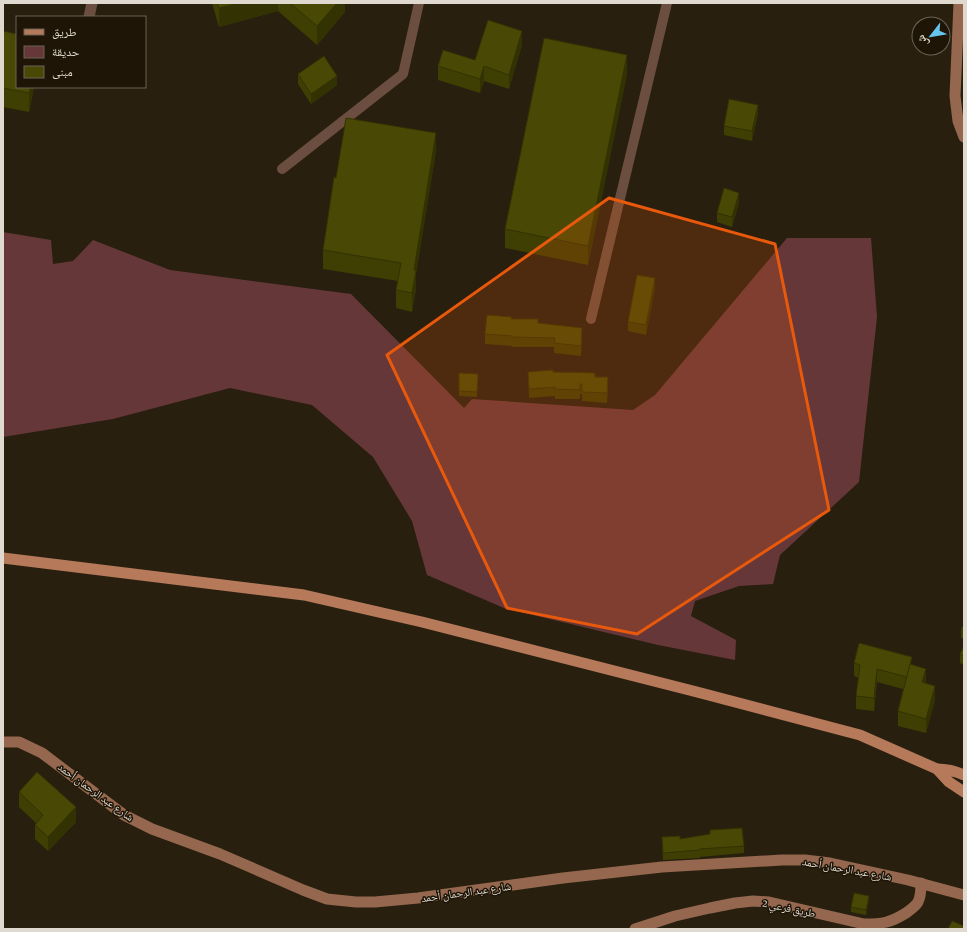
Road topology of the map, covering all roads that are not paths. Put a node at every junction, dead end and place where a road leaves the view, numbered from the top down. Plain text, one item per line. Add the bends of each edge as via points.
1 (92, 3) edge
2 (419, 3) edge
3 (667, 3) edge
4 (959, 3) edge
5 (90, 16) edge
6 (964, 136) edge
7 (282, 169) dead end
8 (591, 320) dead end
9 (3, 558) edge
10 (3, 742) edge
11 (936, 769) junction
12 (964, 775) edge
13 (964, 792) edge
14 (921, 883) junction
15 (964, 895) edge
16 (635, 929) edge

1 - 5 street
2 - 7 lane via 403,74
3 - 8 lane
4 - 6 main road via 955,96 958,121
9 - 11 main road via 304,595 468,634 860,735
10 - 14 main road, شارع عبد الرحمان أحمد via 19,742 42,753 124,815 152,830 220,854 327,899 374,902 662,867 782,860 830,863
11 - 12 main road via 946,769
11 - 13 main road
14 - 15 main road, شارع عبد الرحمان أحمد
14 - 16 main road, طريق فرعي 2 via 918,902 910,910 889,922 878,924 864,924 769,902 753,901 675,916

